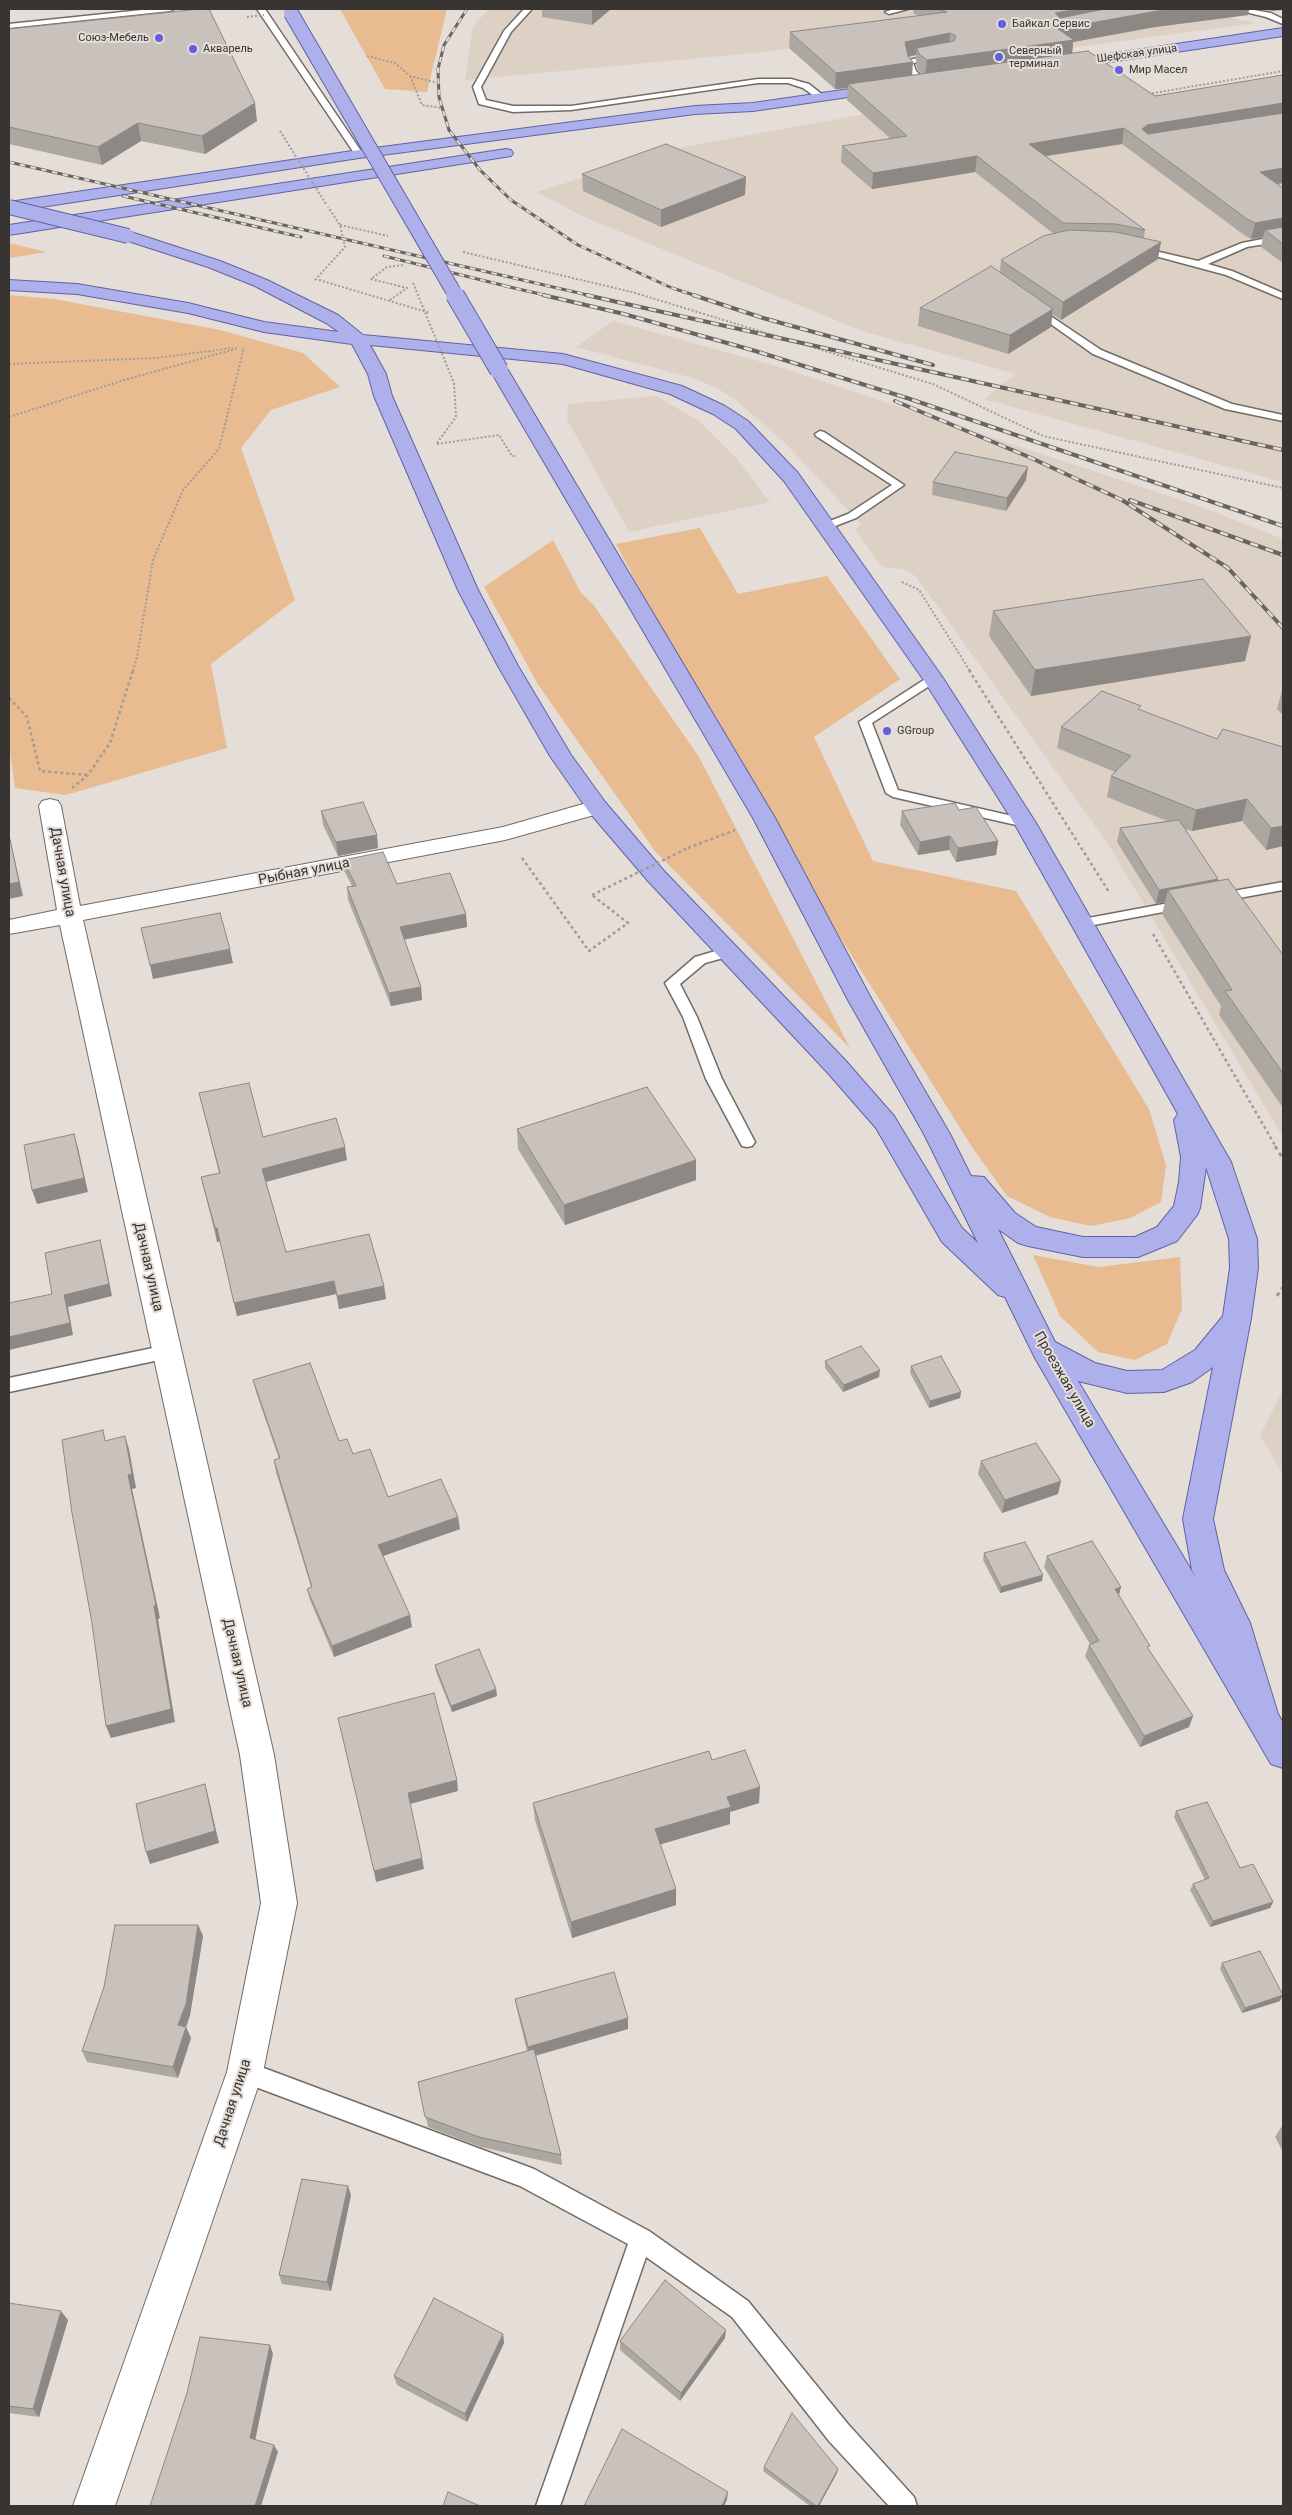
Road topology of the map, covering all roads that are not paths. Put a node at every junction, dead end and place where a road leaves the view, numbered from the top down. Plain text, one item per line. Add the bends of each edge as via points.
1 (170, 9) edge
2 (261, 9) edge
3 (288, 9) edge
4 (528, 9) edge
5 (904, 9) edge
6 (1237, 9) edge
7 (888, 12) dead end
8 (1268, 12) edge
9 (1283, 22) edge
10 (9, 26) edge
11 (1283, 32) edge
12 (949, 53) edge
13 (1047, 67) edge
14 (929, 82) joint
15 (820, 96) junction
16 (753, 107) junction
17 (686, 126) dead end
18 (520, 151) dead end
19 (359, 154) junction
20 (9, 207) edge
21 (9, 230) edge
22 (1283, 238) edge
23 (1132, 249) edge
24 (1199, 264) junction
25 (9, 285) edge
26 (1283, 296) edge
27 (1026, 303) edge
28 (358, 339) junction
29 (1283, 418) edge
30 (820, 434) dead end
31 (826, 526) junction
32 (933, 678) junction
33 (50, 806) road end
34 (597, 807) junction
35 (1025, 823) junction
36 (1283, 886) edge
37 (70, 916) junction
38 (1083, 923) junction
39 (9, 927) edge
40 (729, 952) junction
41 (1183, 1096) junction
42 (937, 1134) junction
43 (748, 1142) dead end
44 (1022, 1302) junction
45 (1237, 1318) junction
46 (1045, 1350) junction
47 (167, 1352) junction
48 (9, 1385) edge
49 (1262, 1716) junction
50 (1283, 1753) edge
51 (245, 2072) junction
52 (641, 2239) junction
53 (94, 2506) edge
54 (548, 2506) edge
55 (905, 2506) edge

1 - 10 lane
2 - 19 lane
3 - 42 main road, Проезжая улица, bridge via 764,818 860,1000
4 - 15 lane via 508,31 477,87 482,102 513,109 571,108 758,81 788,81 806,86
5 - 7 lane
6 - 8 lane
8 - 9 lane
11 - 13 main road, Шефская улица
12 - 14 lane via 908,61 912,72
14 - 15 main road
15 - 16 main road
16 - 17 main road via 706,123
16 - 19 main road via 695,110
18 - 21 main road
19 - 20 main road
20 - 28 main road, bridge via 128,236 206,261 261,282 332,319
22 - 24 lane via 1245,244
23 - 24 lane
24 - 26 lane
25 - 28 main road via 77,289 188,308 272,328
27 - 29 lane via 1097,352 1229,407
28 - 31 main road via 563,359 676,390 742,425 792,477
28 - 34 main road via 377,374 383,396 468,590 561,756
30 - 31 lane via 899,485 852,516
31 - 32 main road
32 - 35 main road
32 - 35 lane via 864,722 893,793
33 - 37 street, Дачная улица
34 - 37 street, Рыбная улица via 505,834
34 - 40 main road via 656,876
35 - 38 main road
36 - 38 lane
37 - 39 street, Рыбная улица
37 - 47 street, Дачная улица
38 - 41 main road
40 - 43 lane via 700,960 672,983 690,1017 714,1079
40 - 44 main road via 885,1122 952,1235
41 - 42 main road via 1194,1157 1187,1208 1166,1234 1138,1246 1083,1247 1028,1236 1005,1220 982,1195
41 - 45 main road via 1218,1162 1243,1239 1244,1268
42 - 44 main road, Проезжая улица
44 - 46 main road, Проезжая улица
45 - 46 main road via 1204,1358 1182,1374 1164,1381 1127,1382 1088,1373
45 - 49 main road via 1198,1520 1208,1570 1234,1623
46 - 49 main road, Проезжая улица
47 - 48 lane
47 - 51 street, Дачная улица via 257,1755 279,1903
49 - 50 main road, Проезжая улица
51 - 52 lane via 526,2178
51 - 53 street, Дачная улица
52 - 54 lane
52 - 55 lane via 740,2310 838,2432

